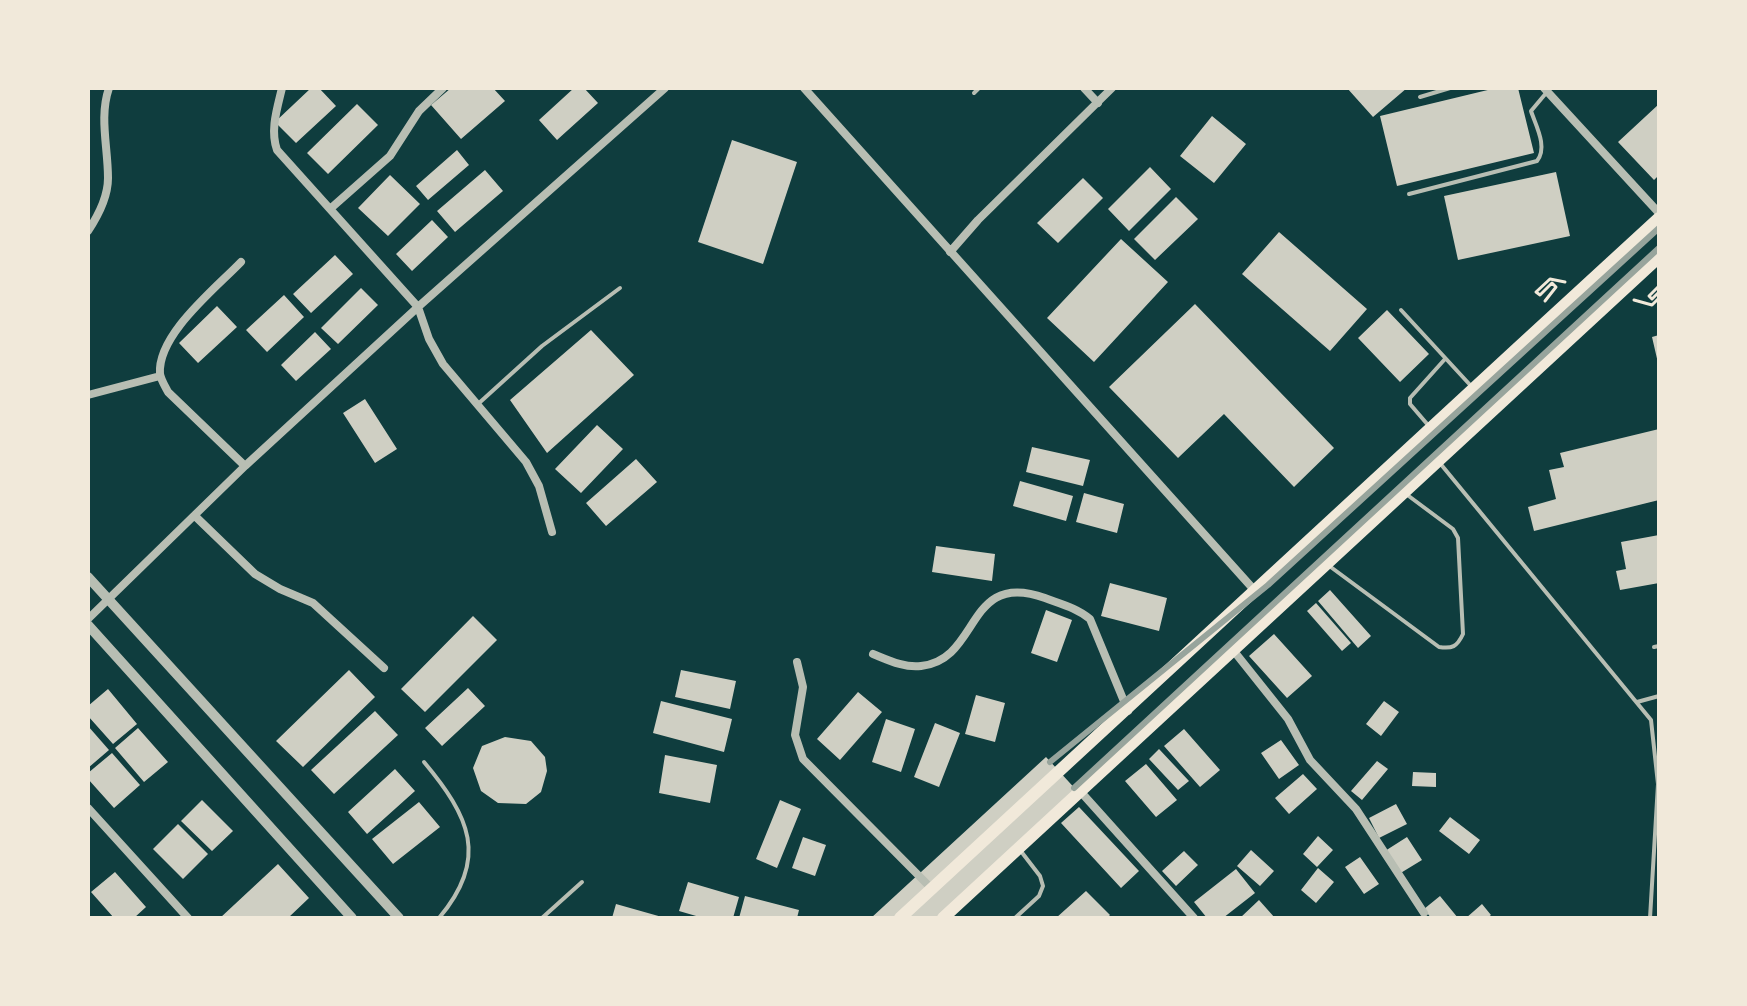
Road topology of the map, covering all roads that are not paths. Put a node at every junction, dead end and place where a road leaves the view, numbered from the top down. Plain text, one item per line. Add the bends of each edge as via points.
1 (109, 88) edge
2 (282, 88) edge
3 (443, 88) edge
4 (665, 88) edge
5 (804, 88) edge
6 (979, 88) edge
7 (1084, 88) edge
8 (1112, 88) edge
9 (1450, 88) edge
10 (1545, 90) edge
11 (974, 93) dead end
12 (1420, 97) dead end
13 (1098, 103) junction
14 (1409, 194) dead end
15 (330, 209) junction
16 (1659, 216) edge
17 (88, 231) edge
18 (950, 252) junction
19 (1659, 257) edge
20 (241, 262) dead end
21 (620, 288) dead end
22 (418, 307) junction
23 (1401, 310) dead end
24 (1446, 358) junction
25 (160, 376) junction
26 (1472, 387) junction
27 (88, 395) edge
28 (478, 404) junction
29 (1430, 426) junction
30 (1437, 461) junction
31 (245, 466) junction
32 (1404, 492) junction
33 (195, 516) junction
34 (552, 532) dead end
35 (1326, 564) junction
36 (88, 577) edge
37 (1256, 592) junction
38 (109, 598) junction
39 (88, 622) edge
40 (1233, 650) junction
41 (873, 654) dead end
42 (797, 662) dead end
43 (384, 668) dead end
44 (1659, 696) edge
45 (1637, 702) junction
46 (1128, 711) junction
47 (1659, 719) edge
48 (1651, 720) junction
49 (424, 762) dead end
50 (1658, 764) edge
51 (1080, 791) junction
52 (88, 808) edge
53 (1018, 848) junction
54 (582, 882) dead end
55 (932, 889) junction
56 (1424, 913) dead end
57 (188, 918) edge
58 (352, 918) edge
59 (399, 918) edge
60 (439, 918) edge
61 (542, 918) edge
62 (900, 918) edge
63 (943, 918) edge
64 (1015, 918) edge
65 (1194, 918) edge
66 (1650, 918) edge

1 - 17 street via 104,118 108,181
2 - 15 street via 273,139 277,150
3 - 15 street via 409,125 390,156
4 - 22 street
5 - 18 street
6 - 11 lane
7 - 13 street
8 - 13 street
9 - 12 lane
10 - 14 lane via 1531,111 1541,143 1537,161
10 - 16 street
13 - 18 street
15 - 22 street
16 - 26 main road
18 - 37 street
19 - 30 main road
20 - 25 street via 176,331 163,352
21 - 28 lane via 542,346
22 - 28 street via 443,364
22 - 31 street
23 - 24 lane
24 - 26 lane
24 - 29 lane via 1410,398
25 - 27 street
25 - 31 street via 168,392
26 - 29 main road
28 - 34 street via 526,462
29 - 37 main road
30 - 32 main road
30 - 45 lane
31 - 33 street
32 - 35 main road
32 - 35 lane via 1458,538 1463,634 1459,644 1439,647
33 - 38 street
33 - 43 street via 255,574 313,603
35 - 40 main road
36 - 38 street
37 - 46 main road
38 - 39 street
38 - 59 street
39 - 58 street
40 - 51 main road
40 - 56 street via 1288,719 1310,760 1356,809
41 - 46 street via 901,665 938,660 952,651 995,597 1031,593 1090,619
42 - 55 street via 803,687 795,735 803,759
44 - 45 lane
45 - 48 lane
46 - 55 main road
47 - 48 lane
48 - 50 lane
49 - 60 lane via 460,811 470,850 455,899
50 - 66 lane
51 - 53 main road
51 - 65 street
52 - 57 street
53 - 63 main road
53 - 64 lane via 1043,886
54 - 61 lane
55 - 62 main road

